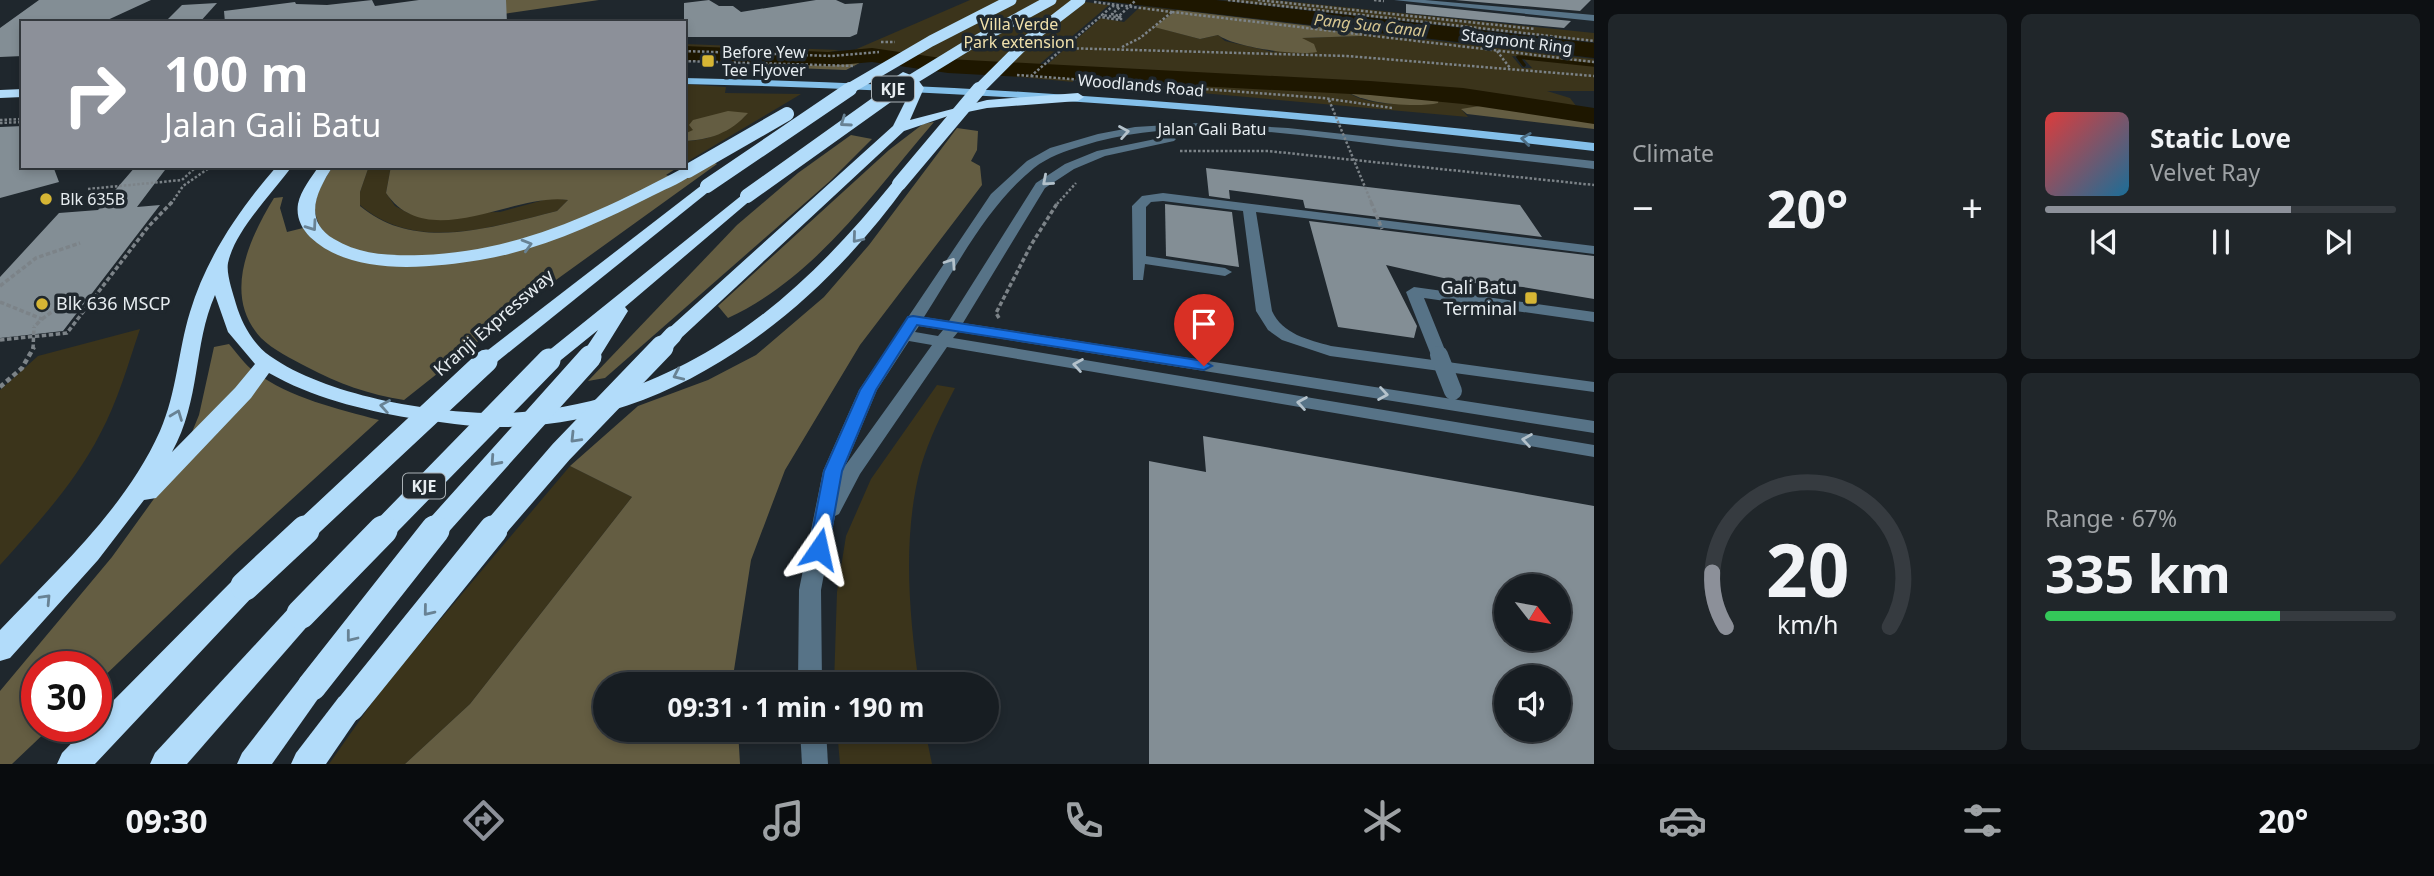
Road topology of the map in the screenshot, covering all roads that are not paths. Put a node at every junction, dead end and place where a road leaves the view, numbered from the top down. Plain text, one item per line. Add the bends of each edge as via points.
1 (1011, 0) edge
2 (1051, 0) edge
3 (1080, 0) edge
4 (1398, 0) edge
5 (1531, 0) edge
6 (1526, 12) junction
7 (1594, 18) edge
8 (926, 42) junction
9 (686, 70) edge
10 (903, 76) junction
11 (21, 81) edge
12 (686, 81) edge
13 (0, 82) edge
14 (998, 86) junction
15 (918, 88) junction
16 (21, 93) edge
17 (0, 94) edge
18 (1078, 97) junction
19 (899, 128) junction
20 (1594, 136) edge
21 (1594, 147) edge
22 (1594, 165) edge
23 (283, 168) edge
24 (325, 168) edge
25 (1594, 175) edge
26 (1249, 208) junction
27 (1594, 250) edge
28 (1138, 259) junction
29 (219, 262) junction
30 (1225, 272) dead end
31 (1138, 277) dead end
32 (628, 297) junction
33 (1594, 317) edge
34 (953, 327) junction
35 (908, 328) junction
36 (942, 343) junction
37 (267, 362) junction
38 (1594, 387) edge
39 (1456, 399) junction
40 (1594, 427) edge
41 (1594, 451) edge
42 (823, 528) junction
43 (83, 559) junction
44 (0, 649) edge
45 (810, 672) edge
46 (814, 742) edge
47 (73, 764) edge
48 (166, 764) edge
49 (253, 764) edge
50 (307, 764) edge
51 (816, 764) edge

1 - 8 highway, Kranji Expressway / KJE, bridge
2 -> 32 highway, KJE, bridge via 930,64 837,128 747,196
3 -> 37 highway, bridge via 1033,34 986,78 854,242 806,291 737,344 655,386 579,411 496,420 383,406 313,385
4 - 6 street
5 - 6 street via 1524,6
6 - 7 street
24 -> 8 highway, bridge via 310,189 305,219 325,241 365,257 427,262 502,252 599,218 848,79
8 - 47 highway, Kranji Expressway / KJE, bridge via 806,115 707,186 486,361 245,586
9 - 10 main road, Woodlands Road
10 - 14 main road, Woodlands Road
10 - 15 highway
11 - 13 highway
12 - 15 main road, Woodlands Road
14 - 15 main road, Woodlands Road
14 - 18 main road, Woodlands Road
14 - 20 main road, Woodlands Road via 1368,112
15 - 19 highway
16 - 17 highway
18 - 19 highway via 976,103
21 -> 18 main road, Woodlands Road via 1362,121
19 -> 50 highway, bridge via 673,335 561,452
35 -> 22 street, Jalan Gali Batu via 1010,181 1054,151 1102,136 1169,128 1264,129
23 - 29 highway via 236,227
25 -> 34 street, Jalan Gali Batu via 1248,138 1184,137 1121,147 1079,162 1040,187
26 - 27 street
26 - 28 street via 1147,199 1139,206
26 - 38 street via 1264,309 1278,329 1301,342 1330,351
28 - 30 street
28 - 31 street
29 - 37 highway via 225,307 246,344
43 -> 29 highway via 127,505 164,446 187,391 198,314
32 - 48 highway, KJE, bridge via 549,360 301,614
32 -> 49 highway, bridge via 590,356 458,502
33 - 39 street, bridge via 1414,292
34 - 35 street
34 - 36 street, Jalan Gali Batu
34 -> 39 street
35 - 36 street
35 - 42 street, Jalan Gali Batu via 868,390 833,471
41 -> 36 street
36 - 42 street, Jalan Gali Batu via 850,472
37 - 43 highway via 243,393
39 - 40 street
42 - 45 street, Jalan Gali Batu via 810,590
44 -> 43 highway
46 - 51 street

